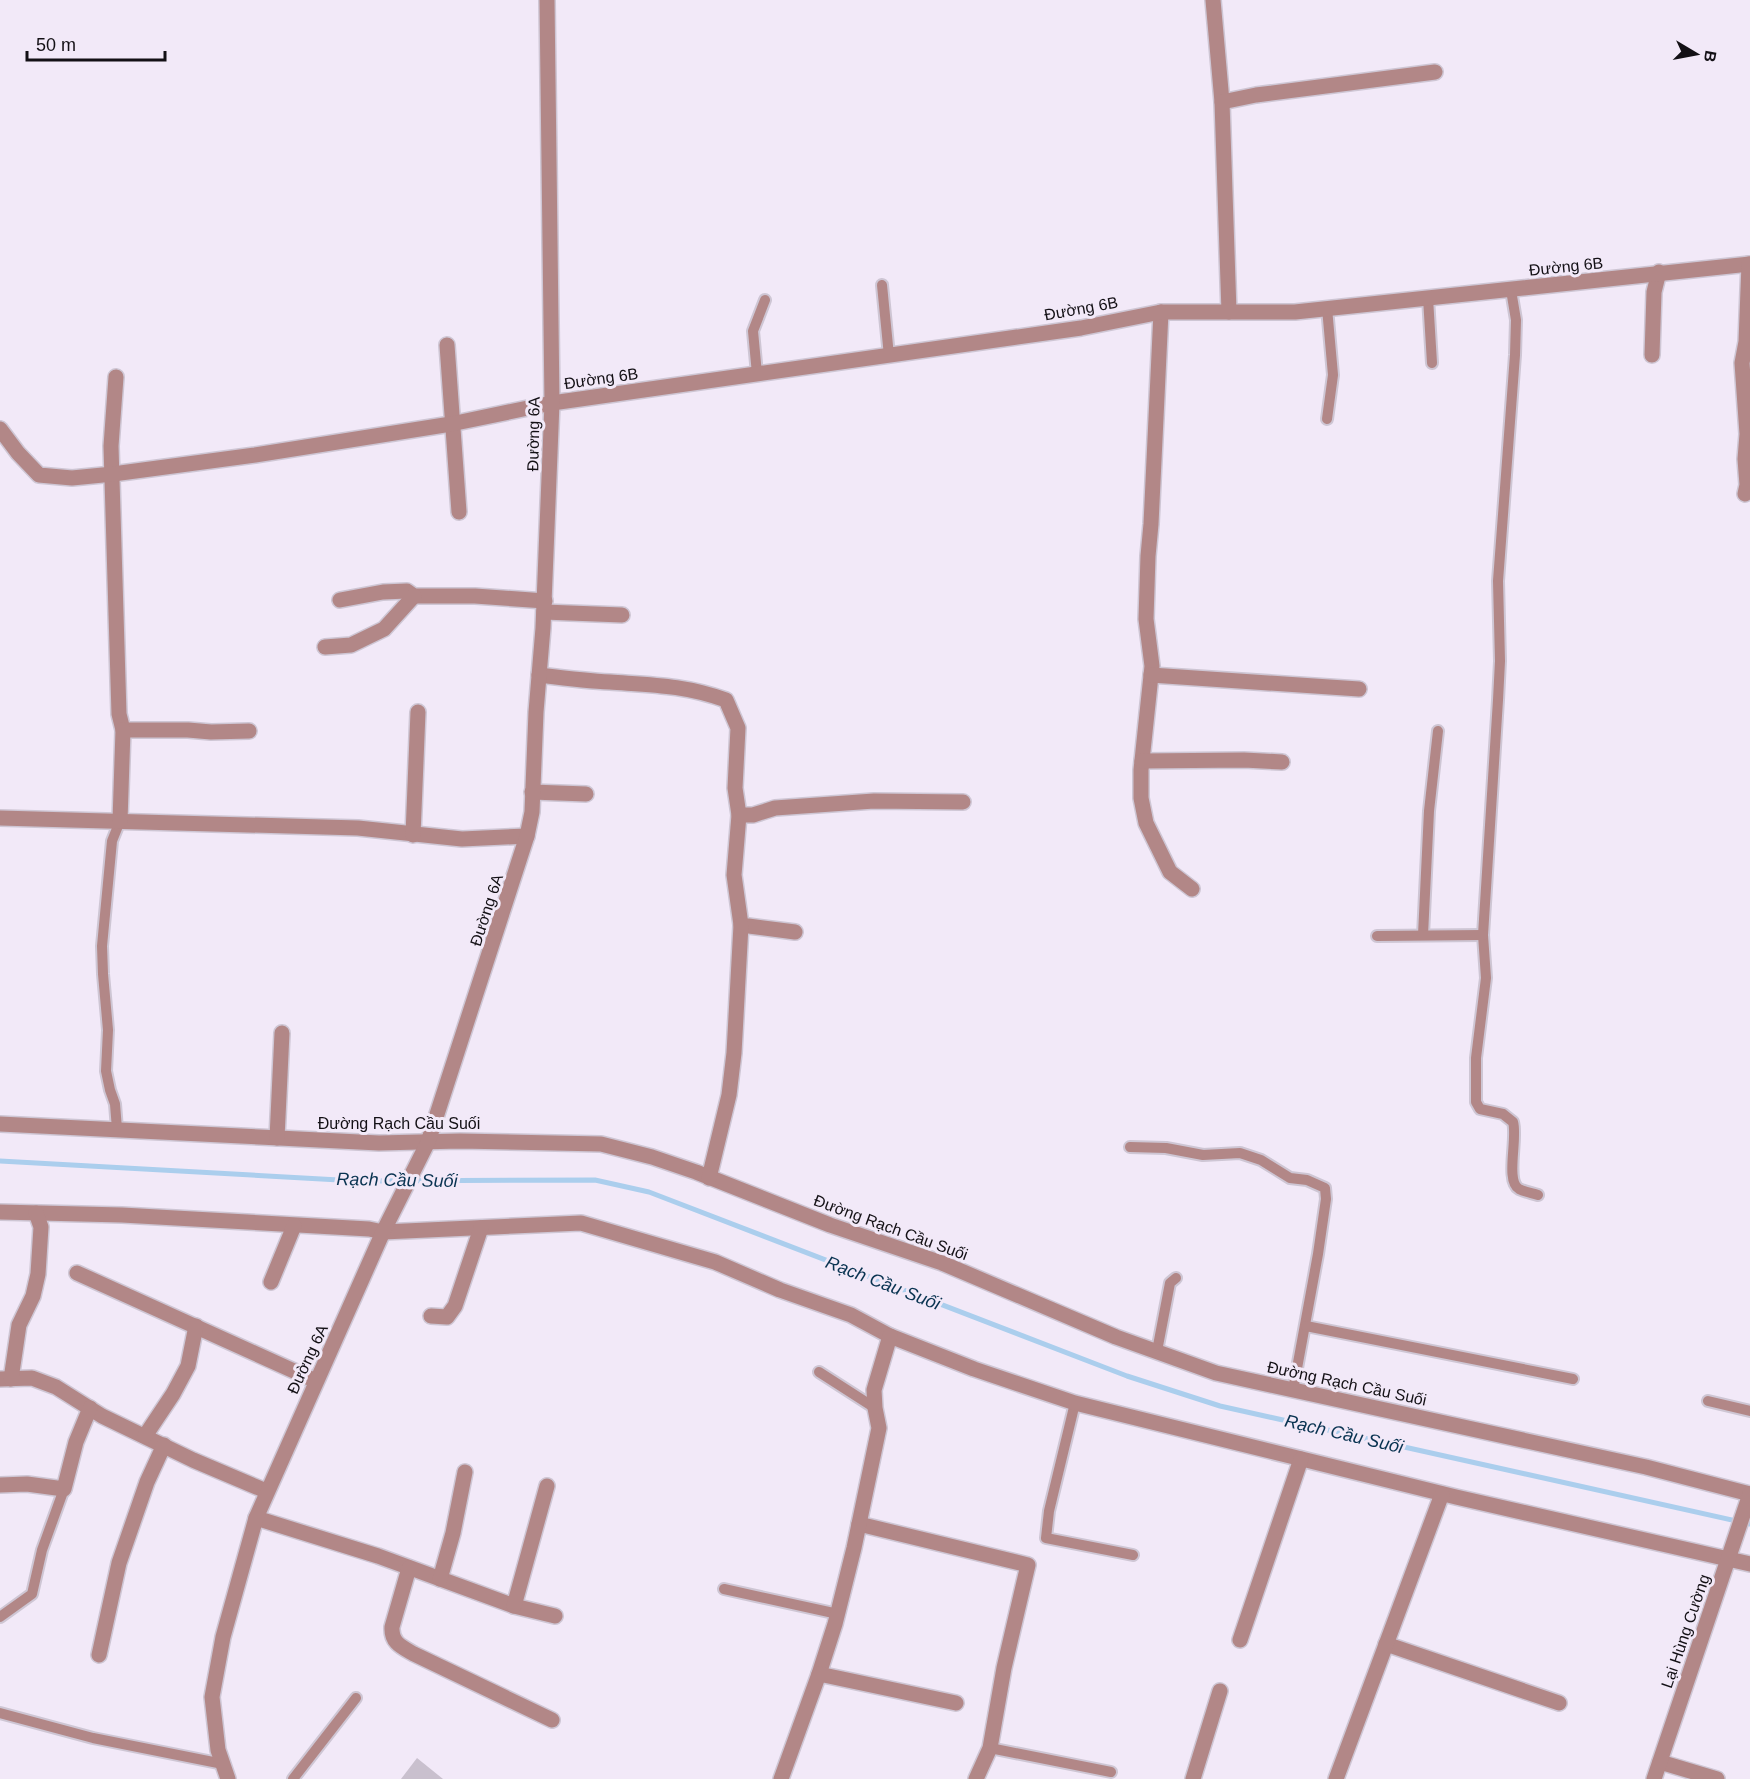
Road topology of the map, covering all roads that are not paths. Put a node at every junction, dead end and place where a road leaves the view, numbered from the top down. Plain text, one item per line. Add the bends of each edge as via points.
1 (547, 0) edge
2 (1213, 0) edge
3 (1435, 72) dead end
4 (1222, 102) junction
5 (1749, 264) edge
6 (1655, 273) junction
7 (882, 285) dead end
8 (1510, 290) junction
9 (1428, 298) junction
10 (765, 300) dead end
11 (1327, 308) junction
12 (1161, 312) junction
13 (1228, 312) junction
14 (447, 345) dead end
15 (1652, 355) dead end
16 (889, 356) junction
17 (1432, 363) dead end
18 (757, 374) junction
19 (116, 377) dead end
20 (552, 403) junction
21 (1327, 419) dead end
22 (452, 424) junction
23 (0, 429) edge
24 (113, 474) junction
25 (1745, 494) dead end
26 (459, 512) dead end
27 (414, 596) junction
28 (340, 600) dead end
29 (544, 607) junction
30 (622, 615) dead end
31 (325, 647) dead end
32 (539, 675) junction
33 (1151, 675) junction
34 (1359, 689) dead end
35 (418, 712) dead end
36 (123, 730) junction
37 (249, 731) dead end
38 (1438, 731) dead end
39 (1142, 761) junction
40 (1282, 762) dead end
41 (532, 792) junction
42 (586, 794) dead end
43 (963, 802) dead end
44 (739, 815) junction
45 (0, 818) edge
46 (120, 821) junction
47 (413, 835) junction
48 (527, 837) junction
49 (1192, 889) dead end
50 (741, 925) junction
51 (795, 932) dead end
52 (1423, 935) junction
53 (1483, 935) junction
54 (1377, 936) dead end
55 (282, 1033) dead end
56 (0, 1124) edge
57 (117, 1129) junction
58 (277, 1138) junction
59 (425, 1146) junction
60 (1130, 1147) dead end
61 (709, 1178) junction
62 (1538, 1195) dead end
63 (0, 1212) edge
64 (36, 1213) junction
65 (294, 1226) junction
66 (386, 1228) junction
67 (481, 1228) junction
68 (77, 1273) dead end
69 (1176, 1278) dead end
70 (271, 1282) dead end
71 (431, 1316) dead end
72 (196, 1326) junction
73 (1306, 1326) junction
74 (890, 1336) junction
75 (1157, 1351) junction
76 (819, 1372) dead end
77 (1573, 1378) dead end
78 (5, 1379) edge
79 (316, 1381) junction
80 (1293, 1390) junction
81 (1708, 1401) dead end
82 (1075, 1403) junction
83 (90, 1408) junction
84 (875, 1408) junction
85 (1750, 1412) edge
86 (145, 1436) junction
87 (164, 1445) junction
88 (1301, 1460) junction
89 (465, 1472) dead end
90 (0, 1485) edge
91 (547, 1486) dead end
92 (64, 1489) junction
93 (266, 1491) junction
94 (1442, 1494) junction
95 (1750, 1496) edge
96 (256, 1518) junction
97 (859, 1524) junction
98 (1133, 1555) dead end
99 (1730, 1555) junction
100 (1750, 1564) edge
101 (409, 1568) junction
102 (440, 1579) junction
103 (724, 1589) dead end
104 (514, 1606) junction
105 (838, 1614) junction
106 (555, 1616) dead end
107 (0, 1617) edge
108 (1240, 1641) dead end
109 (1386, 1644) junction
110 (99, 1655) dead end
111 (819, 1674) junction
112 (1220, 1691) dead end
113 (356, 1698) dead end
114 (956, 1703) dead end
115 (1559, 1704) dead end
116 (0, 1713) edge
117 (552, 1720) dead end
118 (990, 1748) junction
119 (1659, 1762) junction
120 (223, 1764) junction
121 (1112, 1772) dead end
122 (228, 1779) edge
123 (293, 1779) edge
124 (781, 1779) edge
125 (976, 1779) edge
126 (1193, 1779) edge
127 (1336, 1779) edge
128 (1654, 1779) edge
129 (1717, 1779) edge

1 - 20 street, Đường 6A
2 - 4 street
3 - 4 street
4 - 13 street
5 - 6 street
5 - 25 street via 1742,363 1747,434
6 - 8 street, Đường 6B
6 - 15 street
7 - 16 lane
8 - 9 street, Đường 6B
8 - 53 lane via 1515,355 1498,581 1499,690
9 - 11 street, Đường 6B
9 - 17 lane
10 - 18 lane via 753,332
11 - 13 street, Đường 6B
11 - 21 lane via 1333,375
12 - 13 street, Đường 6B
12 - 16 street, Đường 6B via 1081,328
12 - 33 street via 1146,619
14 - 22 street
16 - 18 street, Đường 6B
18 - 20 street, Đường 6B
19 - 24 street
20 - 22 street, Đường 6B
20 - 29 street, Đường 6A
22 - 24 street, Đường 6B
22 - 26 street
23 - 24 street, Đường 6B via 39,475 72,478
24 - 36 street via 119,714
27 - 28 street via 407,591 383,592
27 - 29 street via 475,596
27 - 31 street via 384,629 351,645
29 - 30 street
29 - 32 street, Đường 6A
32 - 41 street, Đường 6A
32 - 44 street via 664,685 726,700 738,728 735,788
33 - 34 street
33 - 39 street
35 - 47 street
36 - 37 street
36 - 46 street
38 - 52 lane via 1429,812
39 - 40 street
39 - 49 street via 1141,798 1146,823 1170,872
41 - 42 street
41 - 48 street, Đường 6A
43 - 44 street via 874,801 775,808
44 - 50 street via 734,875
45 - 46 street
46 - 47 street via 358,828
46 - 57 lane via 112,841 102,946 108,1030 106,1071
47 - 48 street via 462,839
48 - 59 street, Đường 6A
50 - 51 street
50 - 61 street via 730,1085
52 - 53 lane
52 - 54 lane
53 - 62 lane via 1486,978 1476,1058 1476,1102 1480,1109 1503,1114 1513,1122 1514,1183
55 - 58 street
56 - 57 street, Đường Rạch Cầu Suối
57 - 58 street, Đường Rạch Cầu Suối
58 - 59 street, Đường Rạch Cầu Suối
59 - 61 street, Đường Rạch Cầu Suối via 460,1141 601,1144
59 - 66 street, Đường 6A
60 - 73 lane via 1203,1155 1240,1153 1261,1160 1290,1178 1325,1188
61 - 75 street, Đường Rạch Cầu Suối via 942,1263
63 - 64 street
64 - 65 street
64 - 78 street via 41,1227 38,1274
65 - 66 street
65 - 70 street
66 - 67 street
66 - 79 street, Đường 6A
67 - 71 street via 454,1306 447,1317
67 - 74 street via 581,1223 616,1232 715,1262 852,1315
68 - 72 street
69 - 75 lane via 1170,1283
72 - 79 street
72 - 86 street via 188,1366
73 - 77 lane
73 - 80 lane
74 - 82 street
74 - 84 street via 874,1390
75 - 80 street, Đường Rạch Cầu Suối via 1216,1373
76 - 84 lane
78 - 83 street via 32,1378 56,1387
79 - 93 street, Đường 6A
80 - 95 street, Đường Rạch Cầu Suối via 1646,1467
81 - 85 lane
82 - 88 street
82 - 98 lane via 1046,1538
83 - 86 street
83 - 92 street
84 - 97 street via 879,1428
86 - 87 street
87 - 93 street
87 - 110 street via 119,1563
88 - 94 street
88 - 108 street
89 - 102 street
90 - 92 street
91 - 104 street
92 - 107 lane via 42,1550 32,1594
93 - 96 street, Đường 6A
94 - 99 street
94 - 109 street
95 - 99 street, Lại Hùng Cường
96 - 101 street
96 - 120 street, Đường 6A via 223,1637 213,1697
97 - 105 street
97 - 118 street via 1028,1565
99 - 100 street
99 - 119 street, Lại Hùng Cường
101 - 102 street
101 - 117 street via 392,1628 394,1641
102 - 104 street
103 - 105 lane
104 - 106 street
105 - 111 street
109 - 115 street
109 - 127 street
111 - 114 street
111 - 124 street
112 - 126 street
113 - 123 lane
116 - 120 lane via 93,1738
118 - 121 lane
118 - 125 street
119 - 128 street, Lại Hùng Cường
119 - 129 street
120 - 122 street, Đường 6A

